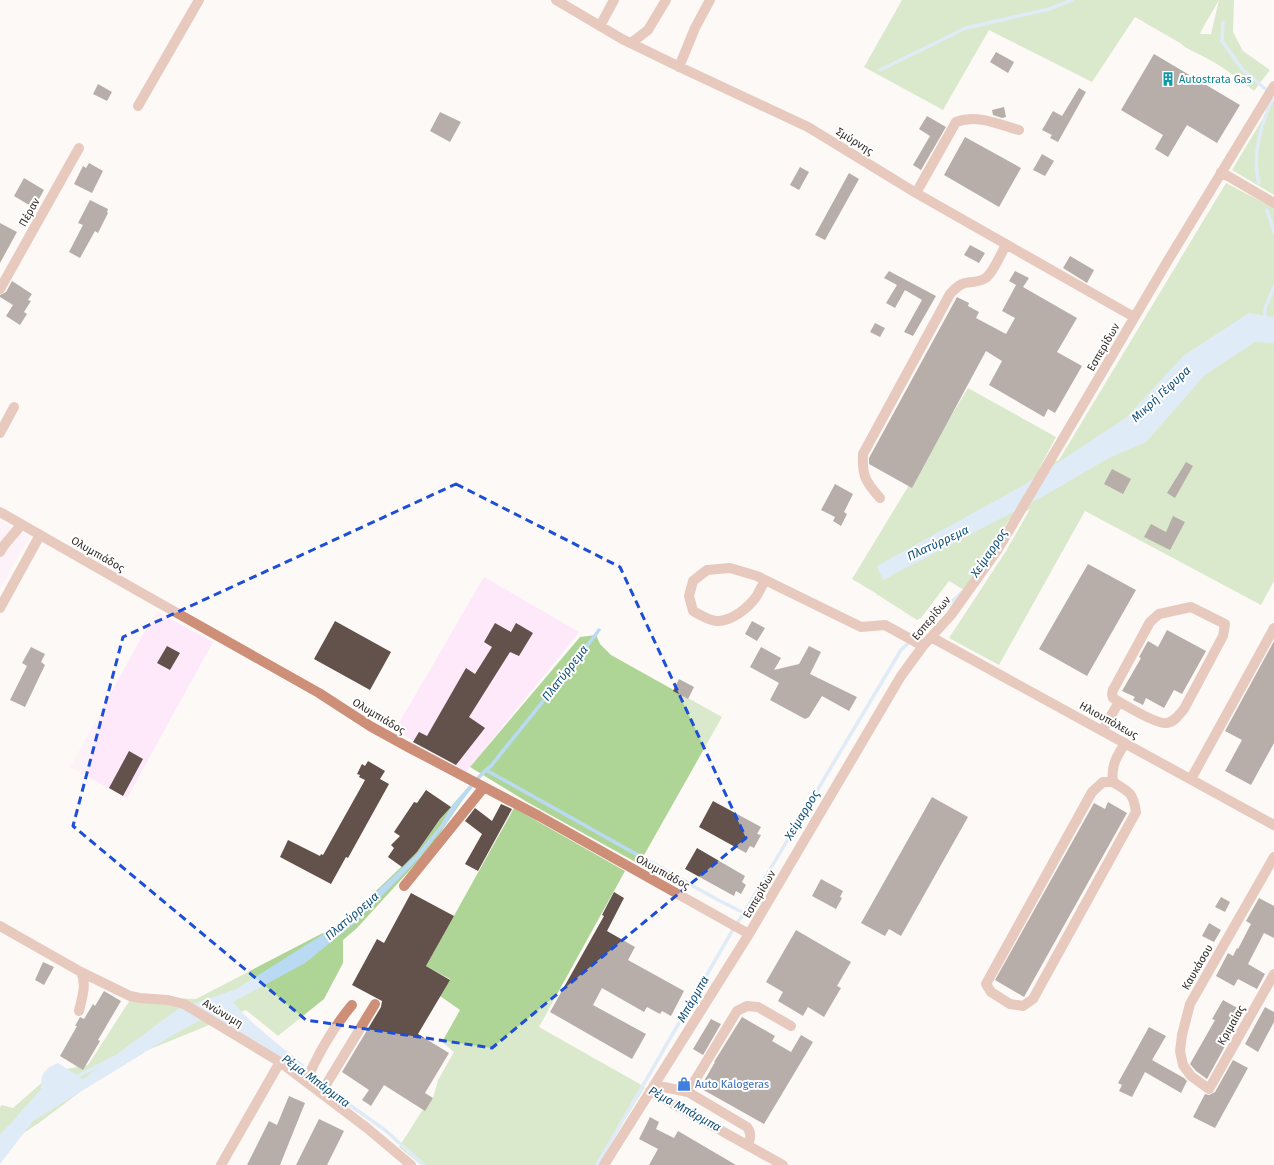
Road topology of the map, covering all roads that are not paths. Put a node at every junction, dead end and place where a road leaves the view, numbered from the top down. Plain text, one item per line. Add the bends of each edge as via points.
1 (199, 0) edge
2 (556, 0) edge
3 (614, 0) edge
4 (666, 0) edge
5 (710, 0) edge
6 (600, 26) junction
7 (630, 43) junction
8 (679, 67) junction
9 (1274, 86) edge
10 (138, 106) dead end
11 (1019, 130) dead end
12 (79, 148) dead end
13 (1221, 172) junction
14 (916, 193) junction
15 (1274, 203) edge
16 (1006, 244) junction
17 (0, 289) edge
18 (1134, 317) junction
19 (14, 407) dead end
20 (0, 433) edge
21 (880, 498) dead end
22 (0, 512) edge
23 (21, 524) junction
24 (40, 535) junction
25 (0, 552) edge
26 (765, 580) junction
27 (0, 608) edge
28 (1274, 628) edge
29 (931, 637) junction
30 (923, 646) junction
31 (1118, 702) junction
32 (1102, 731) junction
33 (1125, 743) junction
34 (1191, 779) junction
35 (1113, 782) junction
36 (484, 787) junction
37 (1274, 825) edge
38 (1274, 857) edge
39 (404, 886) dead end
40 (0, 926) edge
41 (749, 934) junction
42 (81, 972) junction
43 (1274, 974) edge
44 (375, 1004) dead end
45 (352, 1005) dead end
46 (79, 1011) dead end
47 (791, 1026) dead end
48 (280, 1062) junction
49 (306, 1082) junction
50 (652, 1088) junction
51 (1209, 1089) joint
52 (688, 1092) junction
53 (321, 1093) junction
54 (747, 1145) junction
55 (221, 1165) edge
56 (411, 1165) edge
57 (604, 1165) edge
58 (783, 1165) edge

1 - 10 street
2 - 6 street, Σμύρνης
3 - 6 street
4 - 7 street via 648,30
5 - 8 street
6 - 7 street, Σμύρνης
7 - 8 street, Σμύρνης
8 - 14 street, Σμύρνης via 808,127
9 - 13 street, Εσπερίδων
11 - 14 street via 979,118 956,122
12 - 17 street, Πέραν
13 - 15 street
13 - 18 street, Εσπερίδων
14 - 16 street, Σμύρνης
16 - 18 street, Σμύρνης
16 - 21 street via 986,278 977,282 966,282 950,294 863,454 863,469 868,484
18 - 29 street, Εσπερίδων via 998,549 951,615
19 - 20 street
22 - 23 street, Ολυμπιάδος
23 - 24 street, Ολυμπιάδος
23 - 25 street
24 - 27 street
24 - 36 street, Ολυμπιάδος via 319,693 408,747
26 - 26 street via 730,568 707,570 693,581 689,596 693,611 717,621 728,619 742,611 755,598
26 - 30 street via 861,627 885,625
28 - 34 street
29 - 30 street, Εσπερίδων
29 - 32 street, Ηλιουπόλεως
30 - 41 street, Εσπερίδων via 892,692
31 - 31 street via 1113,698 1113,690 1150,622 1159,614 1191,607 1225,624 1223,636 1184,709 1176,719 1167,723 1157,722
31 - 32 street
32 - 33 street, Ηλιουπόλεως
33 - 34 street, Ηλιουπόλεως
33 - 35 street via 1114,761
34 - 37 street, Ηλιουπόλεως
35 - 35 street via 1130,793 1135,802 1136,812 1033,1000 1023,1006 1010,1004 991,992 986,984 1092,792 1103,782
36 - 39 street
36 - 41 street, Ολυμπιάδος
38 - 51 street, Καυκάσου via 1190,1004 1180,1051 1183,1065 1191,1076
40 - 42 street, Ανώνυμη
41 - 50 street, Εσπερίδων
42 - 46 street via 84,988
42 - 48 street, Ανώνυμη via 135,998 168,1000 184,1004
43 - 51 street, Κριμαίας
44 - 53 street
45 - 49 street via 327,1038
47 - 52 street via 758,1007 747,1006 737,1011
48 - 49 street, Ανώνυμη
48 - 55 street
49 - 53 street, Ανώνυμη
50 - 52 street
50 - 54 street
50 - 57 street, Εσπερίδων
52 - 54 street via 747,1128 750,1135
53 - 56 street, Ανώνυμη
54 - 58 street

